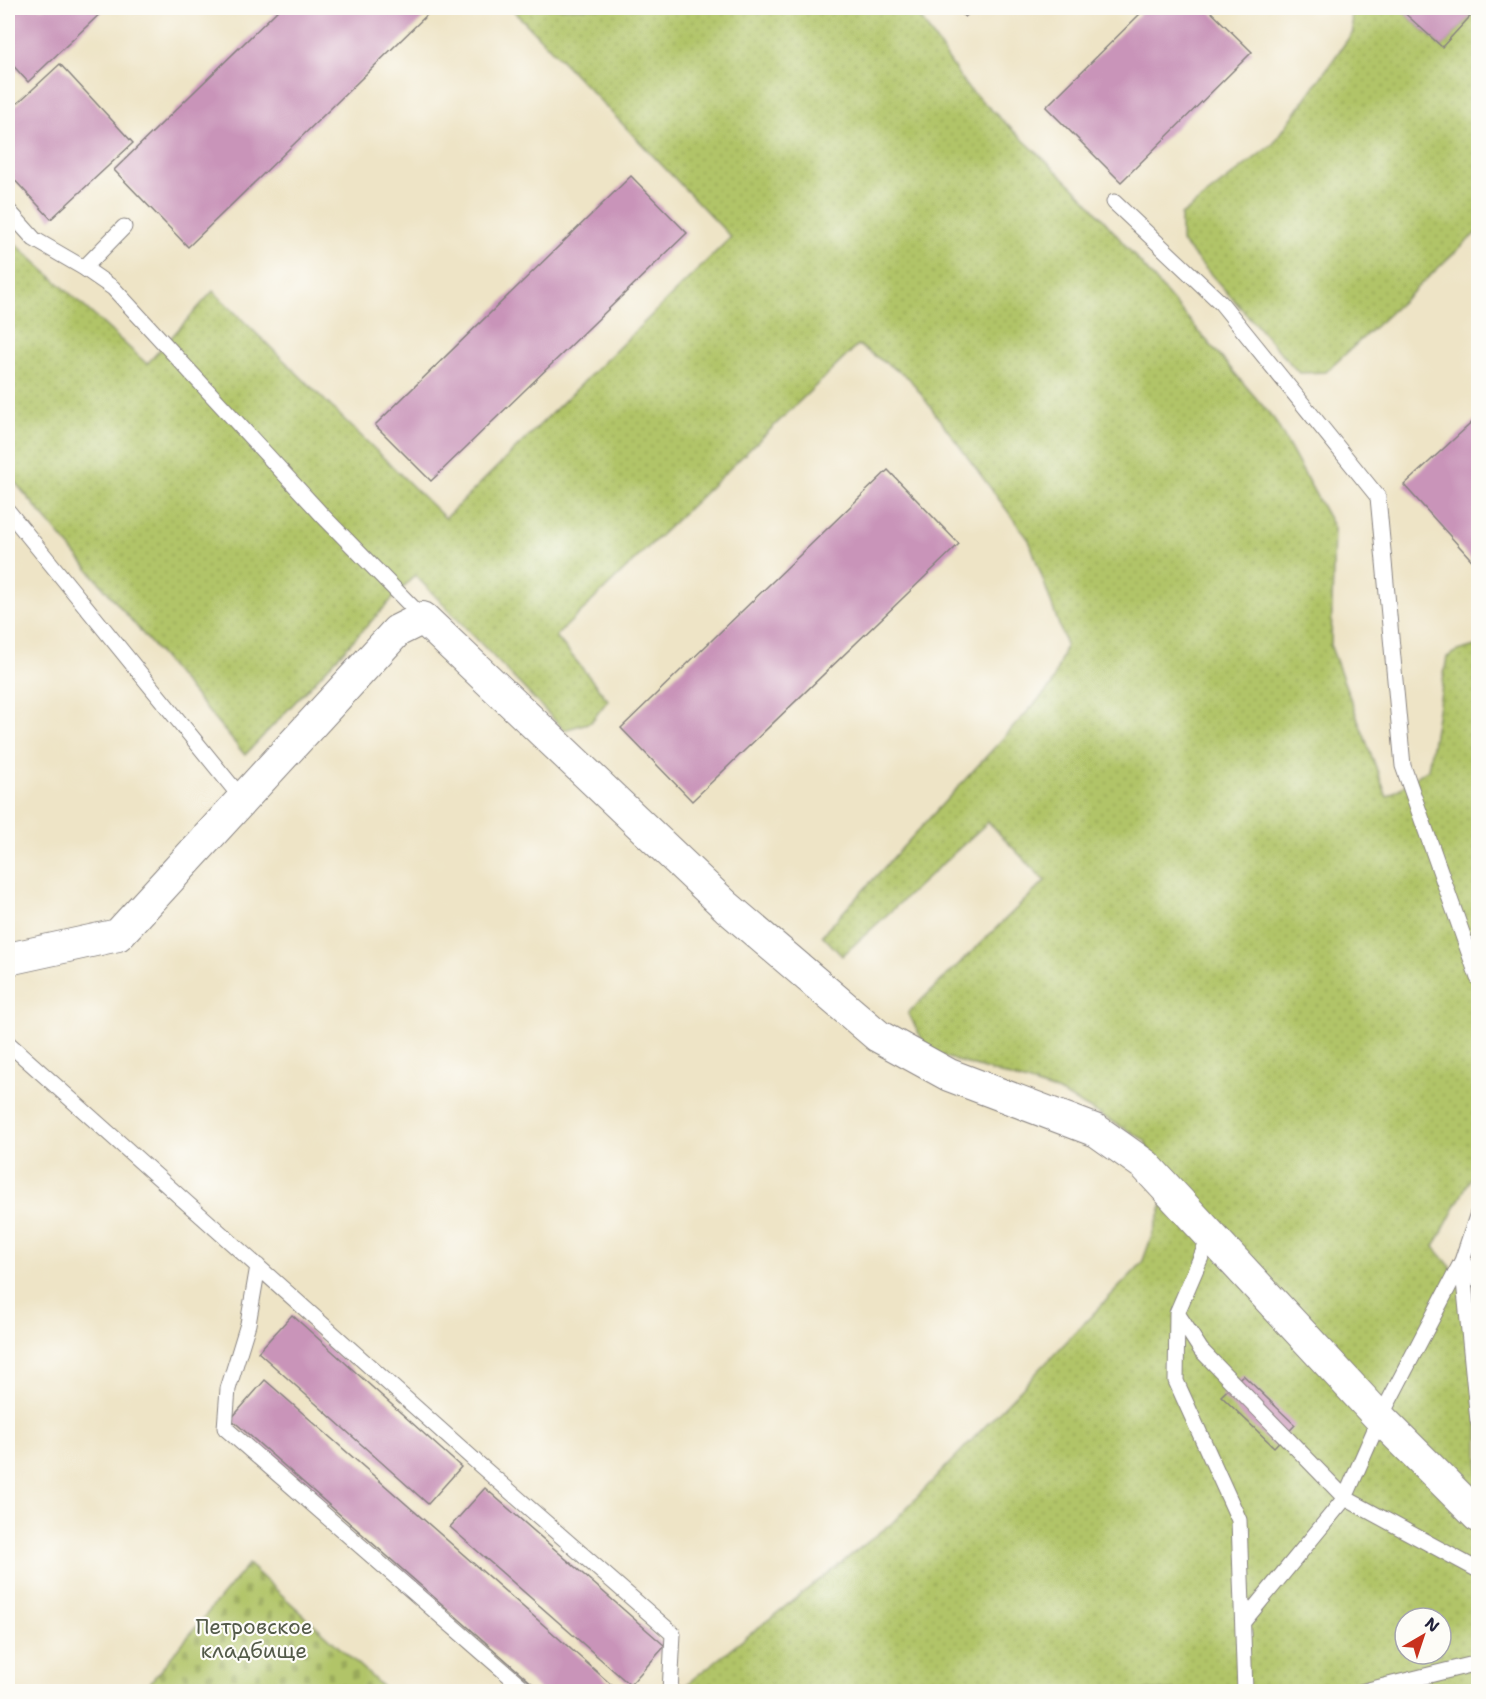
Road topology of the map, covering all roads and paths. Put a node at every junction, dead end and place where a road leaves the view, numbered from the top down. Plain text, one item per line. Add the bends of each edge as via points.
1 (1114, 202) dead end
2 (8, 210) edge
3 (124, 227) dead end
4 (84, 268) junction
5 (8, 511) edge
6 (423, 618) junction
7 (243, 801) junction
8 (8, 959) edge
9 (1479, 978) edge
10 (8, 1043) edge
11 (1479, 1213) edge
12 (1210, 1236) junction
13 (1462, 1261) junction
14 (258, 1266) junction
15 (1479, 1281) edge
16 (1177, 1313) junction
17 (1380, 1418) junction
18 (1479, 1421) edge
19 (1345, 1497) junction
20 (1479, 1516) edge
21 (1479, 1570) edge
22 (1243, 1622) junction
23 (1479, 1663) edge
24 (528, 1692) edge
25 (670, 1692) edge
26 (1245, 1692) edge
27 (1360, 1692) edge

1 - 9 lane via 1221,303 1378,497 1403,766
2 - 4 lane via 34,239
3 - 4 lane
4 - 6 lane via 113,288 324,517
5 - 7 lane
6 - 7 street via 397,631
6 - 12 street via 727,907 878,1036 949,1075 1097,1131 1145,1165
7 - 8 street via 118,935
10 - 14 lane
11 - 13 lane
12 - 16 lane
12 - 17 street
13 - 15 lane
13 - 17 lane
13 - 18 lane
14 - 24 lane via 248,1324 228,1389 225,1428
14 - 25 lane via 673,1634
16 - 19 lane via 1202,1350
16 - 22 lane via 1176,1381 1239,1521
17 - 19 lane
17 - 20 street
19 - 21 lane
19 - 22 lane
22 - 26 lane
23 - 27 lane

